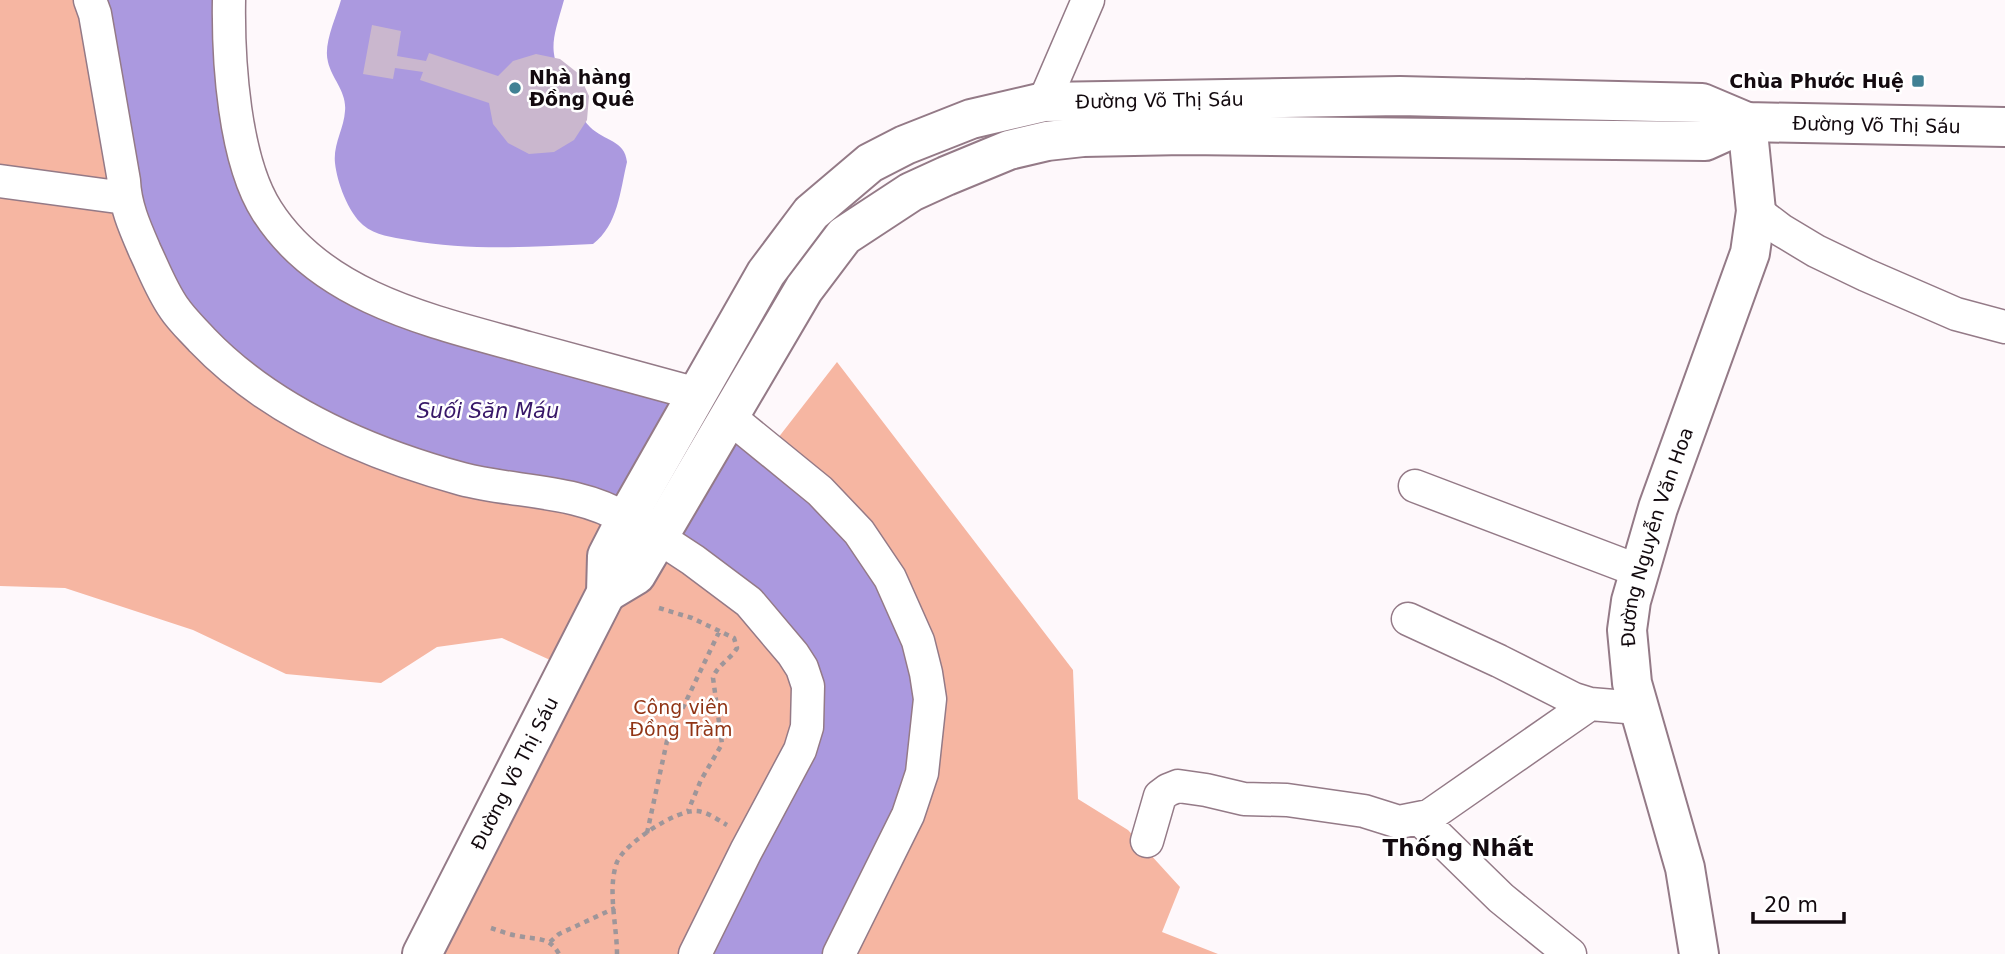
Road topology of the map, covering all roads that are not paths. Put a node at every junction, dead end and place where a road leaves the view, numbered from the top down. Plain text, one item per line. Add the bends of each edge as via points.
1 (90, 0) edge
2 (229, 0) edge
3 (1088, 0) edge
4 (1044, 102) junction
5 (1747, 122) junction
6 (2005, 127) edge
7 (0, 181) edge
8 (125, 198) junction
9 (1756, 211) junction
10 (2005, 327) edge
11 (697, 394) junction
12 (728, 415) junction
13 (1415, 486) dead end
14 (642, 528) junction
15 (1639, 571) junction
16 (1408, 620) dead end
17 (1590, 704) junction
18 (1638, 708) junction
19 (1420, 819) junction
20 (1147, 841) dead end
21 (422, 954) edge
22 (695, 954) edge
23 (839, 954) edge
24 (1570, 954) edge
25 (1699, 954) edge

1 - 8 street
2 - 11 street via 236,116 249,170 266,210 294,247 338,279 424,319
3 - 4 street
4 - 5 main road, Đường Võ Thị Sáu via 1400,96 1702,103
4 - 11 main road, Đường Võ Thị Sáu via 971,119 870,163 811,213 766,273
5 - 6 main road, Đường Võ Thị Sáu
5 - 9 main road, Đường Nguyễn Văn Hoa
5 - 12 main road, Đường Võ Thị Sáu via 1705,141 1184,135 1083,137 1009,150 911,192 844,236 804,289
7 - 8 street
8 - 14 street via 155,274 174,308 239,376 264,393 336,433 422,467 612,510
9 - 10 street via 1781,230 1866,275 1956,314
9 - 15 main road, Đường Nguyễn Văn Hoa via 1750,253
11 - 14 main road, Đường Võ Thị Sáu
12 - 14 main road, Đường Võ Thị Sáu
12 - 23 street via 820,491 859,532 890,578 918,641 926,673 930,699 922,773 908,815
13 - 15 street
14 - 21 main road, Đường Võ Thị Sáu via 636,575 606,593
14 - 22 street via 749,602 793,654 808,686 807,727 800,750
15 - 18 main road, Đường Nguyễn Văn Hoa via 1627,630
16 - 17 street
17 - 18 street
17 - 19 street
18 - 25 main road, Đường Nguyễn Văn Hoa via 1685,868
19 - 20 street via 1399,822 1364,811 1244,799 1178,786 1160,796
19 - 24 street via 1501,898

